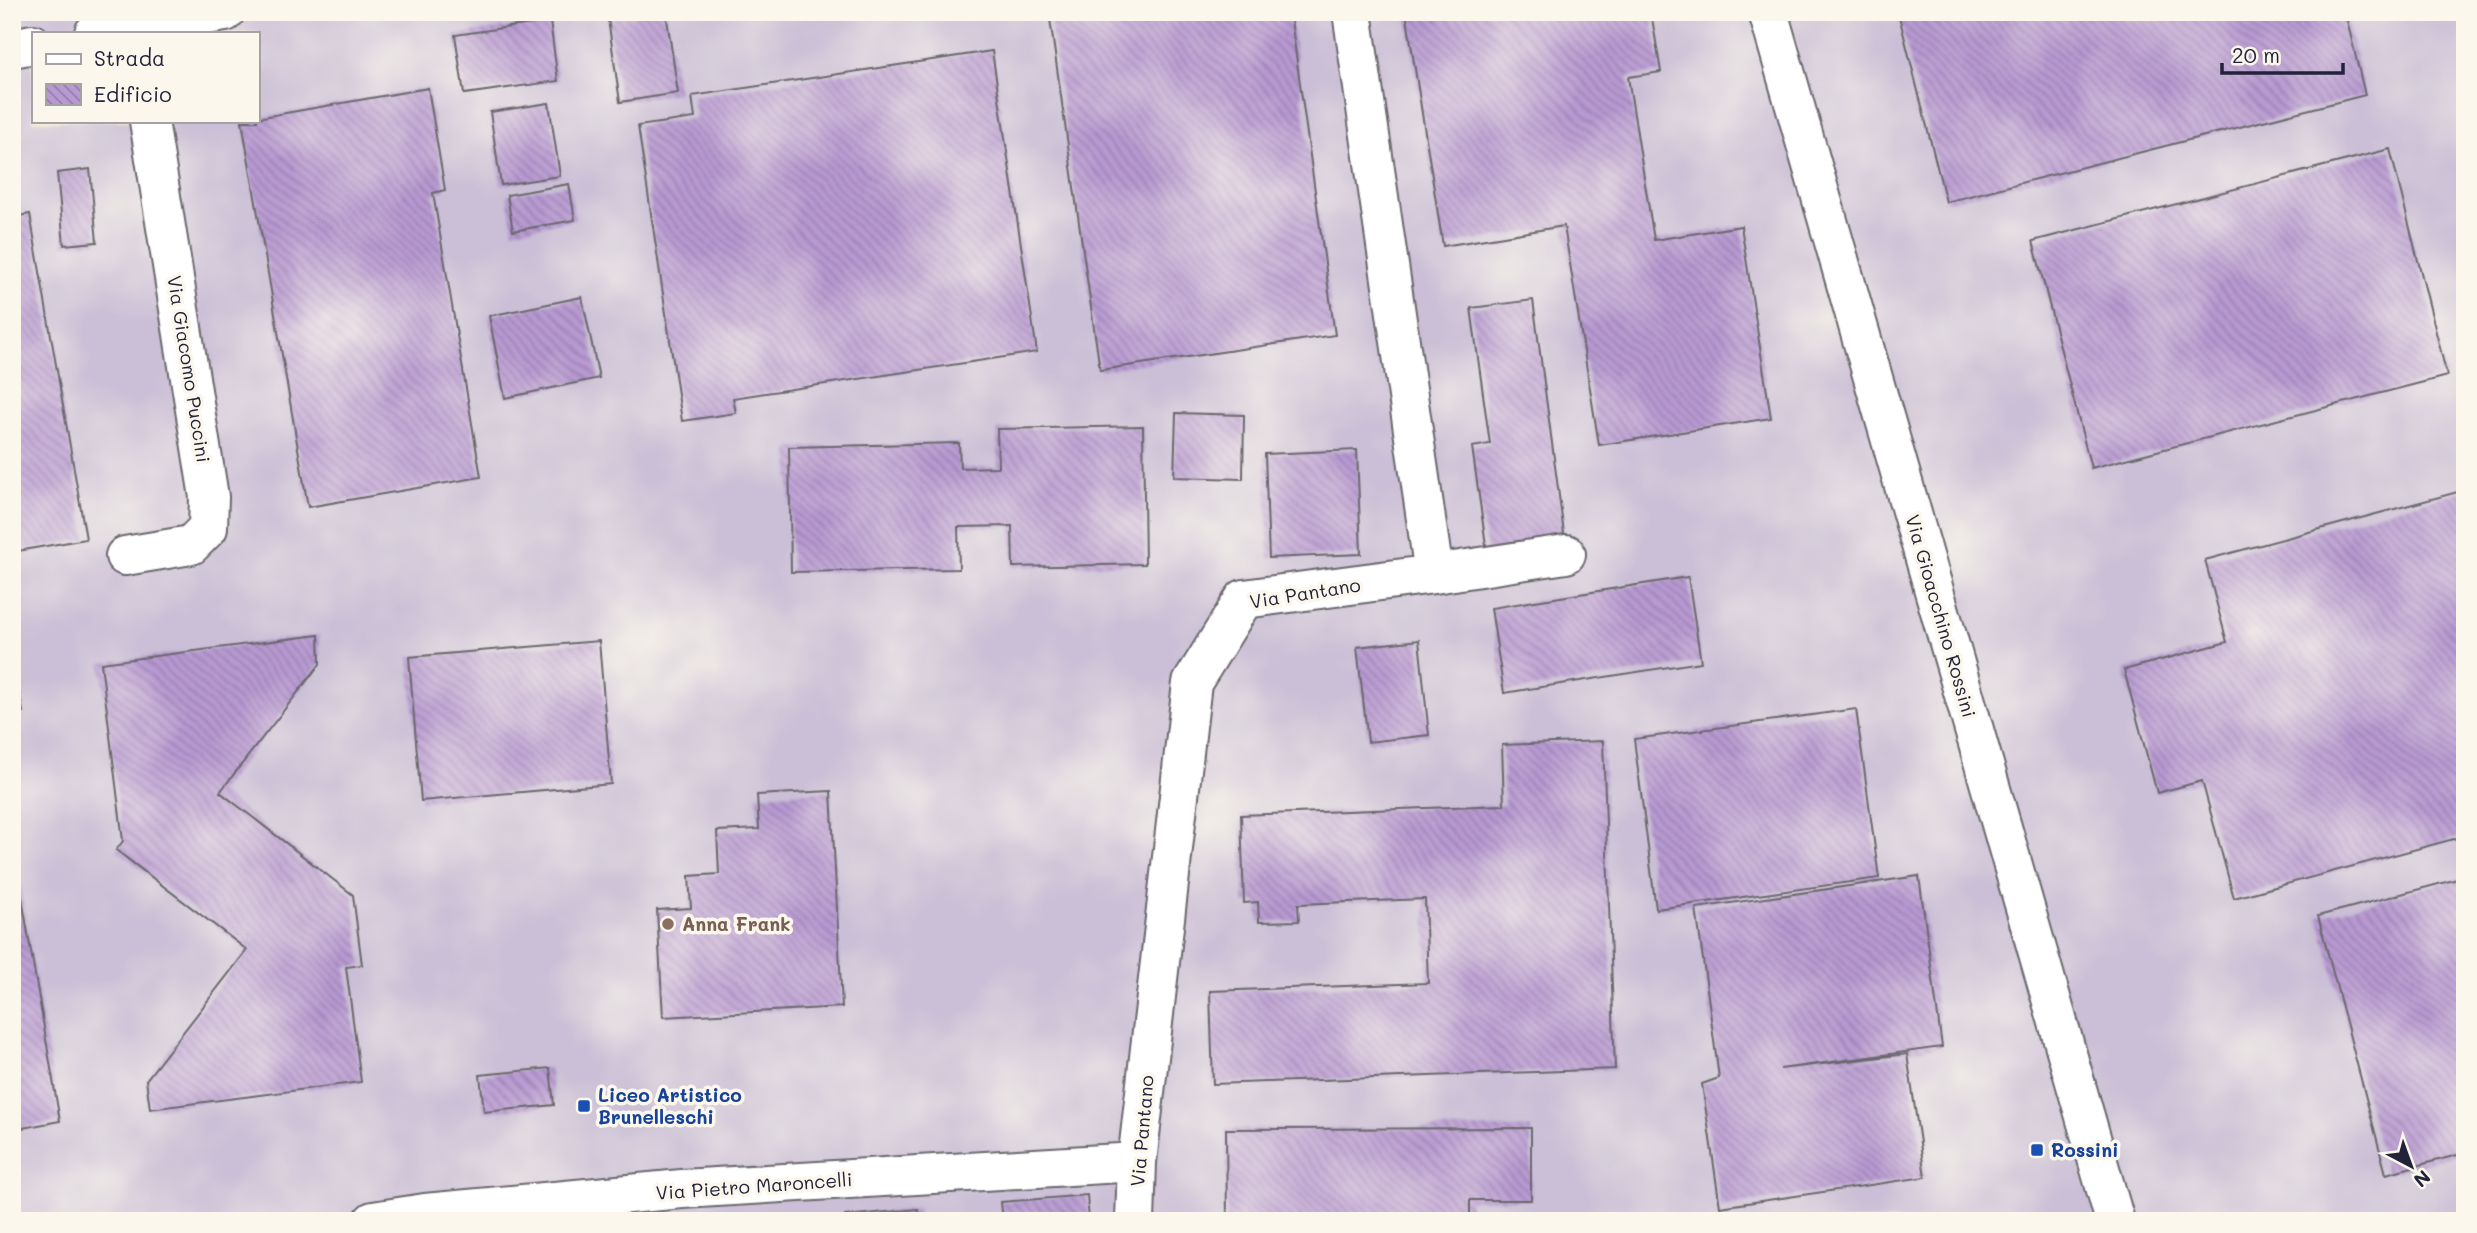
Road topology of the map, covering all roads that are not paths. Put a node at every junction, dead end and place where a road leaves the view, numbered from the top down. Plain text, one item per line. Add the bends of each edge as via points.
1 (225, 12) edge
2 (1352, 12) edge
3 (1768, 12) edge
4 (134, 30) edge
5 (107, 32) edge
6 (32, 44) edge
7 (12, 48) edge
8 (149, 122) edge
9 (1566, 554) dead end
10 (125, 556) dead end
11 (1434, 574) junction
12 (1137, 1163) junction
13 (373, 1221) edge
14 (1135, 1221) edge
15 (2115, 1221) edge

1 - 4 street
2 - 11 street
3 - 15 street, Via Gioacchino Rossini
4 - 5 street
6 - 7 street
8 - 10 street, Via Giacomo Puccini via 209,497 208,528 191,545
9 - 11 street
11 - 12 street, Via Pantano via 1244,599 1192,684
12 - 13 street, Via Pietro Maroncelli via 682,1189
12 - 14 street, Via Pantano

